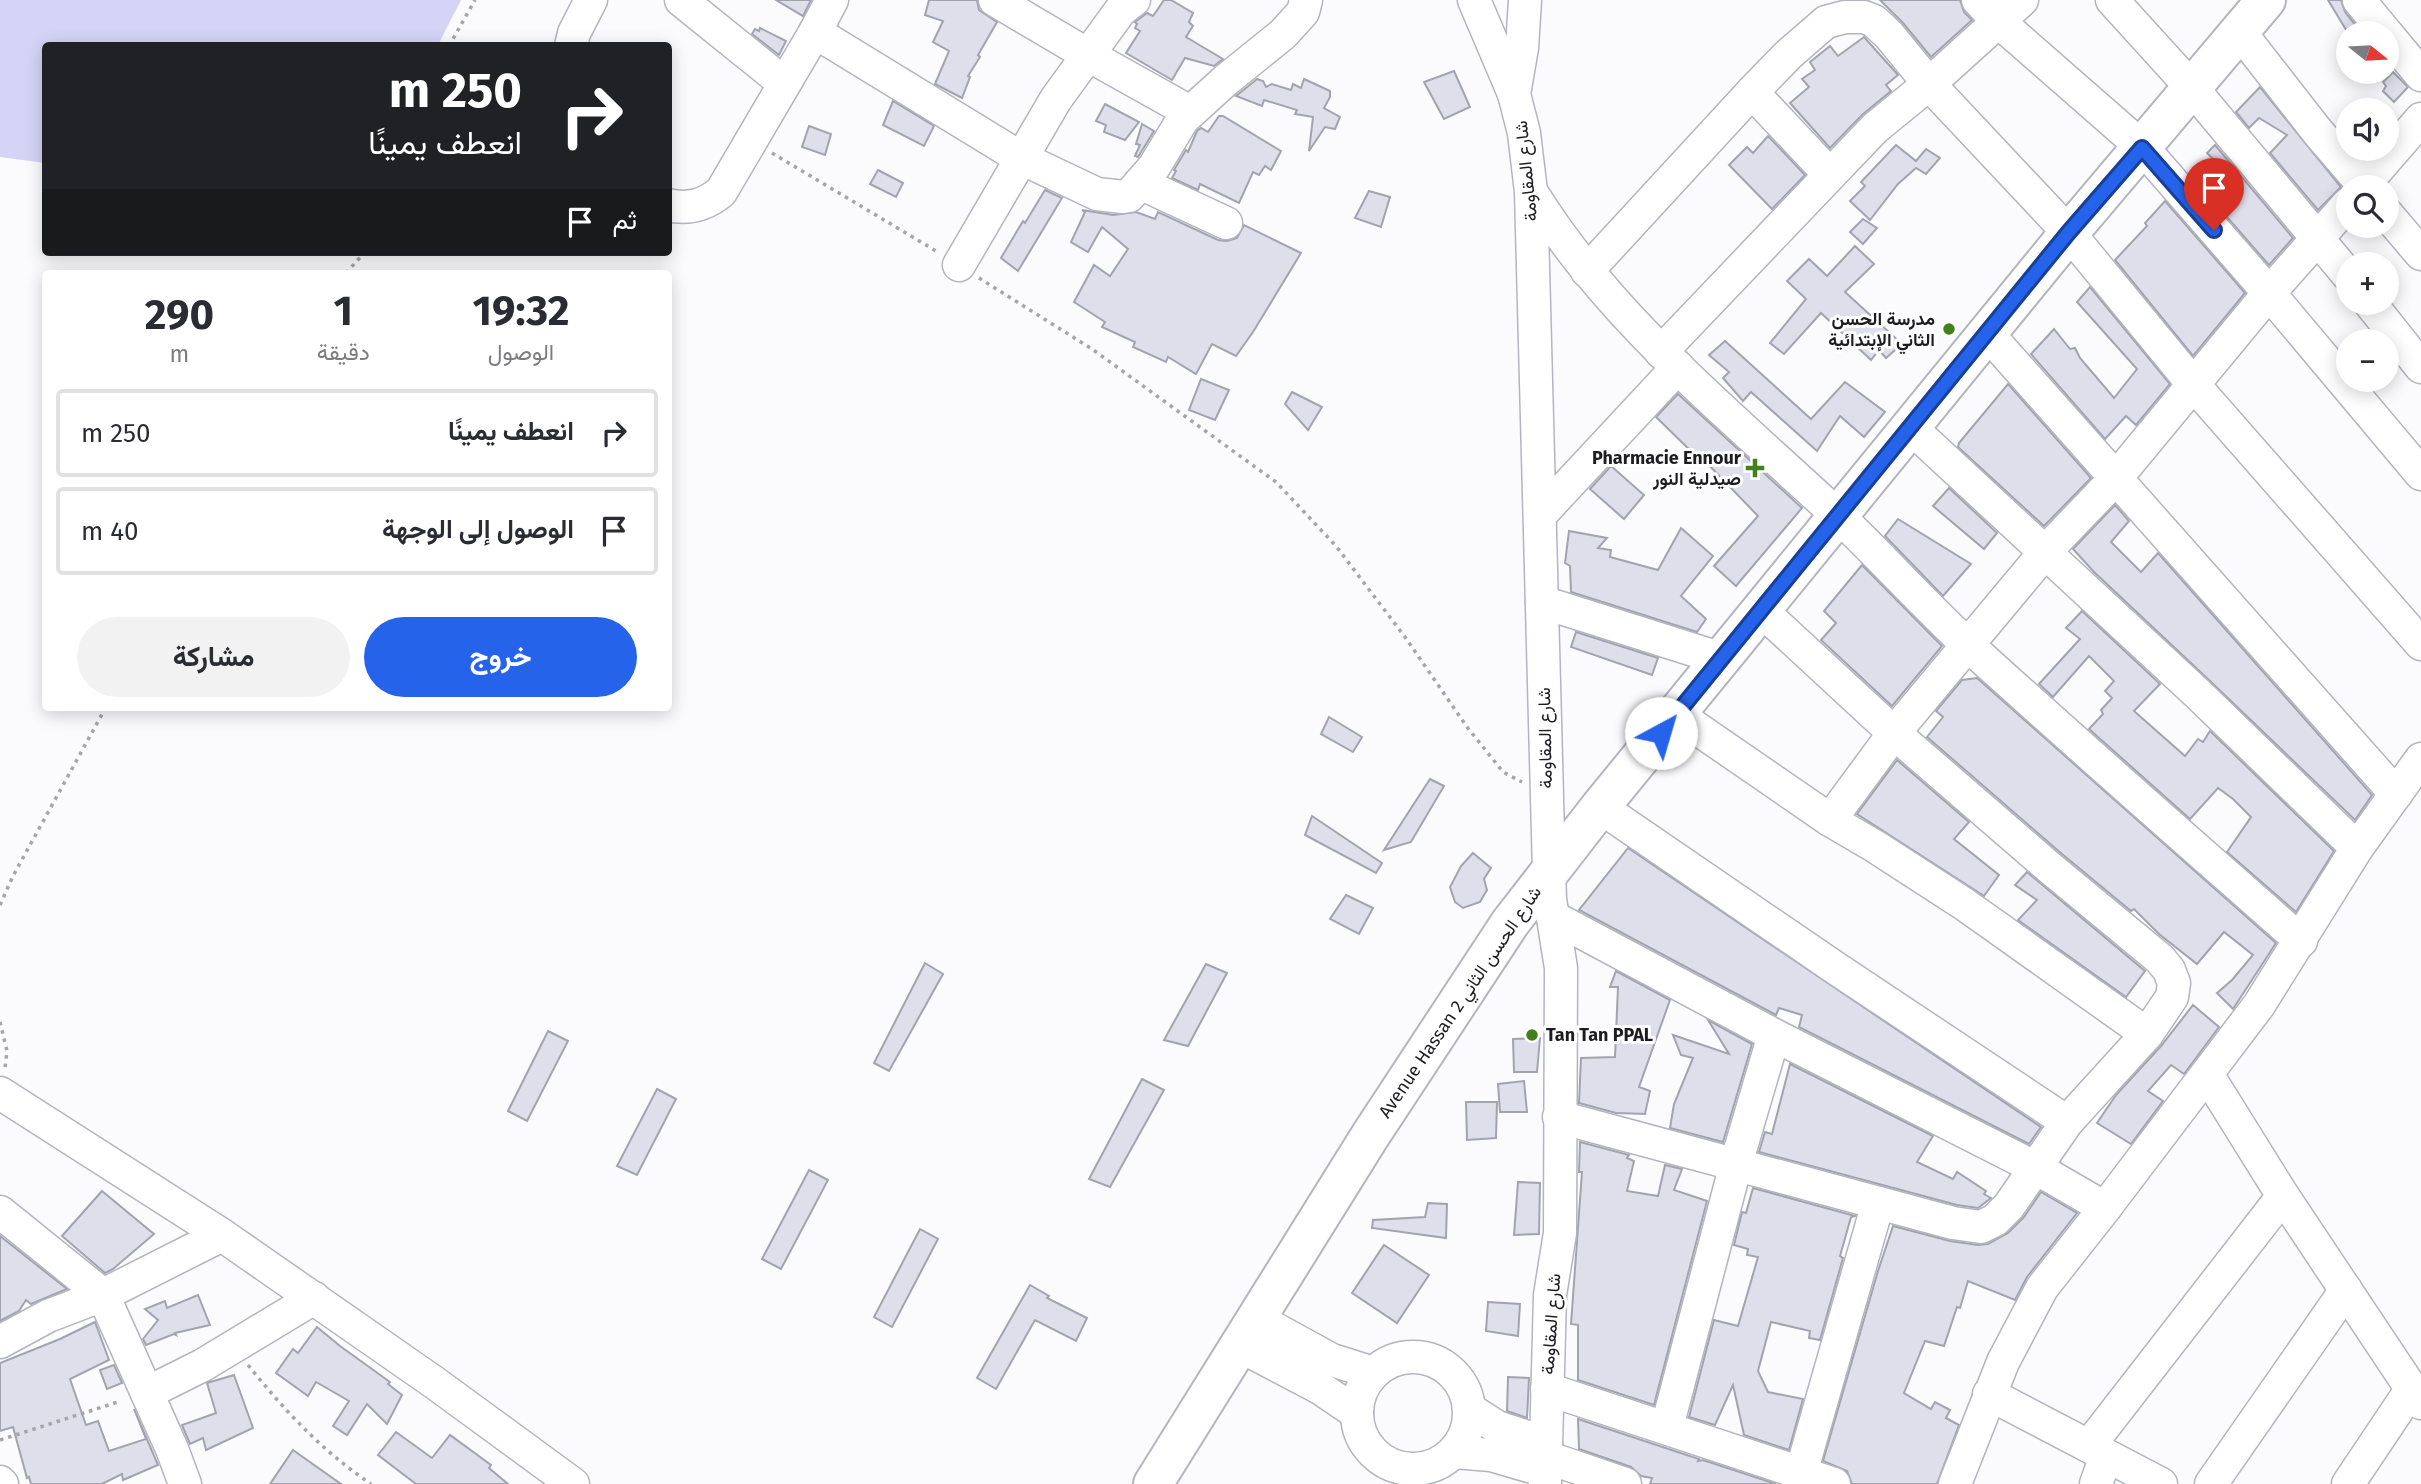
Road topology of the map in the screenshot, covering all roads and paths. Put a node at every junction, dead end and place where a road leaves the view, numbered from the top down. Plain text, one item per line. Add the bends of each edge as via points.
1 (475, 0) edge
2 (592, 0) edge
3 (681, 0) edge
4 (832, 0) edge
5 (995, 0) edge
6 (1134, 0) edge
7 (1306, 0) edge
8 (1474, 0) edge
9 (1524, 0) edge
10 (2022, 0) edge
11 (2112, 0) edge
12 (2266, 0) edge
13 (2359, 0) edge
14 (1988, 11) edge
15 (2376, 21) edge
16 (2239, 31) junction
17 (815, 33) junction
18 (451, 42) edge
19 (572, 42) edge
20 (2399, 48) edge
21 (1088, 55) junction
22 (2421, 75) edge
23 (784, 83) junction
24 (1928, 83) junction
25 (2192, 88) junction
26 (1752, 92) junction
27 (1514, 94) junction
28 (1190, 112) junction
29 (2421, 119) edge
30 (752, 141) junction
31 (2142, 148) junction
32 (1021, 158) junction
33 (1830, 175) junction
34 (2349, 175) edge
35 (2374, 175) edge
36 (1140, 183) junction
37 (1531, 192) junction
38 (672, 206) edge
39 (2336, 219) edge
40 (1226, 223) dead end
41 (2399, 228) edge
42 (2068, 233) junction
43 (2320, 238) junction
44 (2421, 254) edge
45 (361, 256) edge
46 (2336, 259) edge
47 (959, 265) junction
48 (349, 270) edge
49 (1587, 271) junction
50 (2269, 293) junction
51 (2380, 315) edge
52 (1987, 333) junction
53 (1669, 360) junction
54 (2421, 367) edge
55 (2193, 384) junction
56 (1910, 427) junction
57 (2421, 474) edge
58 (2116, 478) junction
59 (1541, 514) junction
60 (1838, 516) junction
61 (2046, 551) junction
62 (1542, 602) junction
63 (1761, 610) junction
64 (1968, 645) junction
65 (2421, 645) edge
66 (1721, 659) junction
67 (104, 711) edge
68 (1676, 714) junction
69 (1894, 733) junction
70 (2421, 759) edge
71 (2396, 794) junction
72 (1547, 795) junction
73 (1600, 807) junction
74 (1830, 820) junction
75 (2357, 848) junction
76 (1549, 872) junction
77 (0, 905) edge
78 (1553, 917) junction
79 (2301, 941) junction
80 (0, 1022) edge
81 (2147, 1034) junction
82 (1774, 1035) junction
83 (2207, 1074) junction
84 (2, 1084) edge
85 (1559, 1117) junction
86 (2067, 1122) junction
87 (1736, 1164) junction
88 (2036, 1168) junction
89 (2283, 1196) junction
90 (1878, 1203) junction
91 (2105, 1208) junction
92 (0, 1213) edge
93 (222, 1236) junction
94 (2346, 1290) junction
95 (103, 1295) junction
96 (314, 1298) junction
97 (1248, 1333) junction
98 (0, 1342) edge
99 (233, 1348) junction
100 (1373, 1373) junction
101 (1547, 1389) junction
102 (147, 1393) junction
103 (1989, 1394) junction
104 (2416, 1397) edge
105 (1469, 1409) junction
106 (1356, 1413) junction
107 (1667, 1427) junction
108 (0, 1440) edge
109 (1454, 1452) junction
110 (2097, 1462) edge
111 (1546, 1464) edge
112 (1801, 1473) junction
113 (185, 1484) edge
114 (371, 1484) edge
115 (573, 1484) edge
116 (1153, 1484) edge
117 (1625, 1484) edge
118 (1834, 1484) edge
119 (1955, 1484) edge
120 (2161, 1484) edge
121 (2211, 1484) edge
122 (2348, 1484) edge

1 - 18 path
2 - 19 street
3 - 23 street
4 - 17 street
5 - 21 street
6 - 21 street via 1120,10
7 - 28 street via 1303,12 1283,34
8 - 27 street, شارع المقاومة
9 - 27 street
10 - 14 street
11 - 25 street
12 - 16 main road, Avenue Hassan 2 شارع الحسن الثاني
13 - 15 street
14 - 24 street
14 - 31 street
16 - 25 main road, Avenue Hassan 2 شارع الحسن الثاني
16 - 34 street
17 - 23 street
17 - 32 street
20 - 22 street
21 - 28 street
21 - 32 street
23 - 30 street
24 - 26 street via 1874,21 1844,17 1826,22
24 - 33 street
24 - 42 street
25 - 31 main road, Avenue Hassan 2 شارع الحسن الثاني
25 - 43 street
26 - 33 street
26 - 49 street
27 - 37 street, شارع المقاومة
28 - 36 street
29 - 35 street
30 - 38 street via 721,192 693,207
30 - 47 path
31 - 42 main road, Avenue Hassan 2 شارع الحسن الثاني
31 - 50 street
32 - 36 street via 1111,197 1129,195
32 - 47 street
33 - 53 street
36 - 40 street
37 - 49 street
37 - 59 street, شارع المقاومة
39 - 43 street
41 - 44 street
42 - 52 main road, Avenue Hassan 2 شارع الحسن الثاني
42 - 55 street
43 - 46 street
43 - 50 street
45 - 48 path
47 - 72 path via 1092,349 1276,482 1336,546 1503,772
49 - 53 street
50 - 55 street
50 - 57 street
51 - 54 street
52 - 56 main road, Avenue Hassan 2 شارع الحسن الثاني
52 - 58 street
53 - 59 street
53 - 60 street
55 - 58 street
55 - 65 street
56 - 60 main road, Avenue Hassan 2 شارع الحسن الثاني
56 - 61 street
58 - 61 street
58 - 71 street
59 - 62 street, شارع المقاومة
60 - 63 main road, Avenue Hassan 2 شارع الحسن الثاني
60 - 64 street
61 - 64 street
61 - 75 street
62 - 66 street
62 - 72 street, شارع المقاومة
63 - 66 main road, Avenue Hassan 2 شارع الحسن الثاني
63 - 69 street
64 - 69 street
64 - 79 street
66 - 68 main road, Avenue Hassan 2 شارع الحسن الثاني
67 - 77 path
68 - 73 main road, Avenue Hassan 2 شارع الحسن الثاني
68 - 74 street
69 - 74 street
69 - 81 street via 2160,959 2174,983 2172,997
70 - 71 street
71 - 75 street
72 - 76 street, شارع المقاومة
73 - 76 main road, Avenue Hassan 2 شارع الحسن الثاني
73 - 86 street
74 - 81 street via 1955,898
75 - 79 street
76 - 78 street, شارع المقاومة
76 - 97 main road, Avenue Hassan 2 شارع الحسن الثاني via 1478,968
78 - 82 street
78 - 85 street, شارع المقاومة via 1560,968
79 - 83 street
80 - 84 path via 6,1051
81 - 86 street
82 - 87 street
82 - 88 street
83 - 89 street
83 - 91 street
84 - 93 street
85 - 87 street
85 - 101 street, شارع المقاومة via 1560,1233 1550,1295
86 - 88 street
87 - 90 street
87 - 107 street
88 - 90 street via 2008,1206 1981,1227
88 - 91 street
89 - 94 street
89 - 110 street
90 - 112 street
91 - 103 street via 2042,1288
92 - 95 street
93 - 95 street
93 - 96 street
94 - 104 street
94 - 121 street
95 - 98 street via 48,1316
95 - 102 street
96 - 99 street
96 - 115 street
97 - 100 street
97 - 106 street
97 - 116 main road, Avenue Hassan 2 شارع الحسن الثاني
99 - 102 street
99 - 114 path via 299,1426
100 - 105 street via 1405,1357 1441,1364 1465,1391
100 - 106 street via 1364,1385
101 - 107 street
101 - 111 street, شارع المقاومة
102 - 108 path
102 - 113 street
103 - 110 street
103 - 119 street
104 - 122 street
105 - 109 street via 1466,1432
105 - 111 street
106 - 109 street via 1366,1445 1392,1466 1425,1468
107 - 112 street
109 - 111 street
110 - 120 street
111 - 117 street
112 - 118 street

